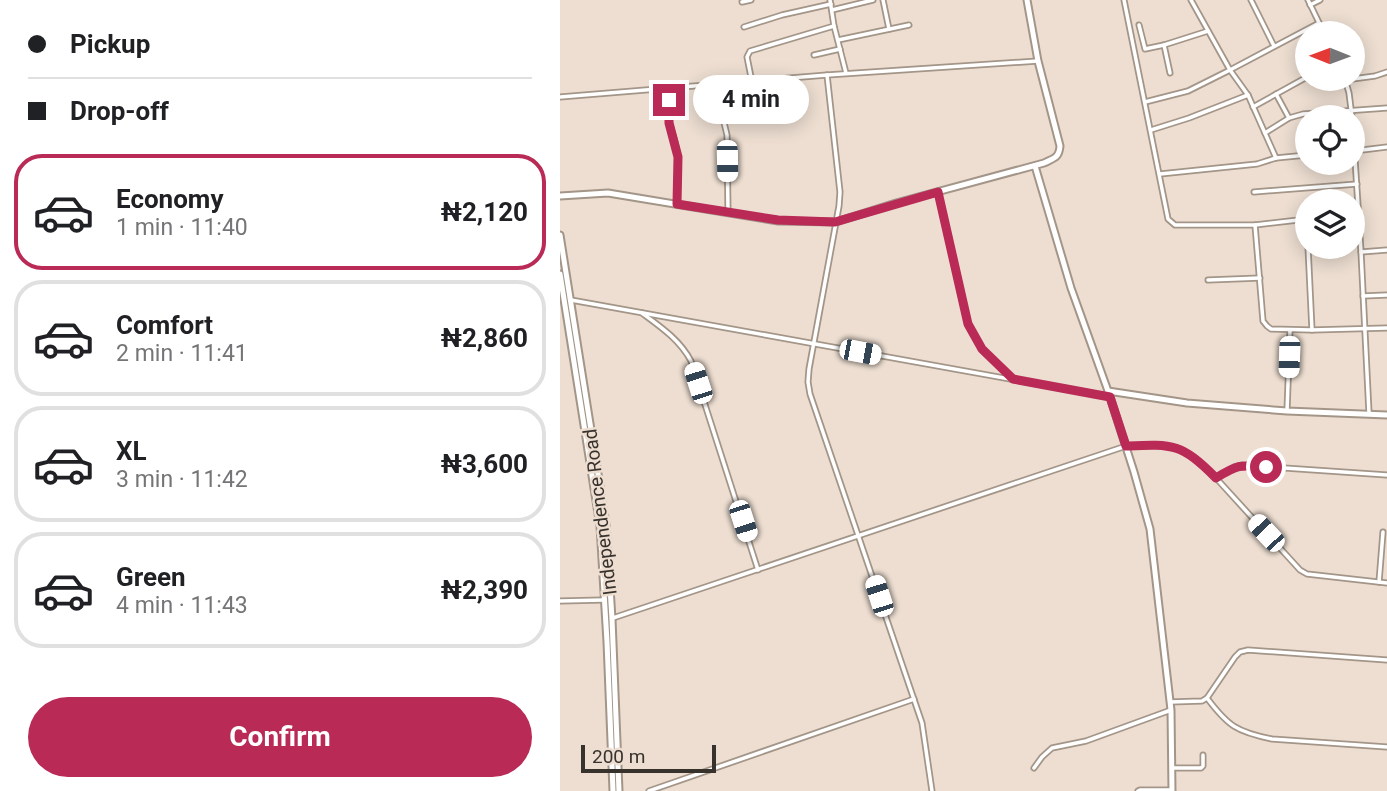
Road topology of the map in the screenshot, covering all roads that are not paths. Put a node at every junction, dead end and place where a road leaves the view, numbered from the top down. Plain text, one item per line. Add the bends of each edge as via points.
1 (751, 0) edge
2 (873, 0) edge
3 (883, 0) edge
4 (1027, 0) edge
5 (1124, 0) edge
6 (1191, 0) edge
7 (1251, 0) edge
8 (1308, 0) edge
9 (1320, 0) edge
10 (742, 2) dead end
11 (830, 2) edge
12 (1310, 5) junction
13 (832, 10) junction
14 (1318, 21) edge
15 (909, 24) dead end
16 (1139, 25) dead end
17 (834, 26) junction
18 (744, 27) dead end
19 (889, 29) junction
20 (1208, 31) junction
21 (1295, 35) edge
22 (838, 40) junction
23 (1164, 46) junction
24 (1274, 46) junction
25 (840, 48) junction
26 (814, 55) dead end
27 (1038, 61) junction
28 (1230, 70) junction
29 (1170, 72) dead end
30 (1387, 72) edge
31 (846, 74) junction
32 (827, 75) junction
33 (1365, 77) edge
34 (752, 82) junction
35 (1295, 84) edge
36 (715, 85) junction
37 (673, 88) junction
38 (1276, 94) junction
39 (1248, 95) junction
40 (560, 97) edge
41 (1145, 102) junction
42 (1254, 107) junction
43 (1387, 108) edge
44 (1365, 109) edge
45 (1295, 116) edge
46 (1289, 118) junction
47 (1151, 130) junction
48 (1265, 132) junction
49 (1387, 147) edge
50 (1365, 150) edge
51 (1295, 156) edge
52 (1276, 158) junction
53 (1035, 166) junction
54 (1159, 174) junction
55 (1356, 175) edge
56 (1357, 184) junction
57 (1357, 189) edge
58 (938, 192) junction
59 (1254, 192) dead end
60 (560, 196) edge
61 (677, 204) junction
62 (727, 212) junction
63 (1295, 220) edge
64 (835, 222) junction
65 (1255, 225) junction
66 (560, 235) edge
67 (1387, 250) edge
68 (1365, 252) edge
69 (1309, 259) edge
70 (1361, 259) edge
71 (560, 274) edge
72 (1260, 278) junction
73 (1208, 280) dead end
74 (1387, 295) edge
75 (1363, 296) junction
76 (565, 300) edge
77 (639, 311) junction
78 (1365, 328) junction
79 (1387, 328) edge
80 (1290, 330) junction
81 (1312, 330) junction
82 (814, 344) junction
83 (1013, 379) junction
84 (1109, 394) junction
85 (1287, 411) junction
86 (1369, 413) junction
87 (1387, 415) edge
88 (1126, 446) junction
89 (1387, 475) edge
90 (1216, 478) junction
91 (1383, 532) dead end
92 (859, 536) junction
93 (758, 570) junction
94 (1379, 582) junction
95 (1387, 583) edge
96 (608, 600) junction
97 (560, 601) edge
98 (609, 619) junction
99 (1387, 660) edge
100 (1207, 698) junction
101 (914, 699) junction
102 (1170, 702) junction
103 (1171, 710) junction
104 (1387, 747) edge
105 (1203, 755) dead end
106 (1034, 768) dead end
107 (1172, 768) junction
108 (1172, 790) edge
109 (613, 791) edge
110 (619, 791) edge
111 (649, 791) edge
112 (932, 791) edge
113 (1138, 791) edge

1 - 10 street
2 - 13 street
3 - 19 street
4 - 27 street
5 - 41 street
6 - 20 street
7 - 24 street
8 - 12 street
9 - 12 street
11 - 13 street
11 - 18 street
12 - 14 street
13 - 17 street
15 - 19 street
16 - 23 street via 1145,49
17 - 22 street
17 - 34 street via 750,51
19 - 22 street
20 - 23 street
20 - 28 street
21 - 24 street
22 - 25 street
23 - 29 street
24 - 28 street
25 - 26 street
25 - 31 street
27 - 31 street
27 - 53 street via 1060,146 1056,158
28 - 39 street
28 - 41 street via 1188,91
30 - 33 street
31 - 32 street
32 - 34 street
32 - 64 street via 840,177
34 - 36 street
35 - 38 street
36 - 37 street
36 - 62 street via 727,135
37 - 40 street
37 - 61 street via 669,123 678,157
38 - 42 street
38 - 46 street
39 - 42 street
39 - 47 street
41 - 47 street
42 - 48 street
43 - 44 street
45 - 46 street
46 - 48 street
47 - 54 street
48 - 52 street
49 - 50 street
51 - 52 street
52 - 54 street
53 - 58 street
53 - 84 street
54 - 65 street via 1168,219 1175,225
55 - 56 street
56 - 57 street
56 - 59 street
58 - 64 street
58 - 83 street via 972,332 982,349
60 - 61 street via 608,193
61 - 62 street
62 - 64 street
63 - 65 street
64 - 82 street
65 - 72 street
66 - 76 street, Independence Road
67 - 68 street
69 - 81 street
70 - 75 street
71 - 76 street, Independence Road
72 - 73 street
72 - 80 street via 1264,321 1271,329
74 - 75 street
75 - 78 street
76 - 77 street
76 - 96 street, Independence Road
77 - 82 street
77 - 93 street via 664,329 691,361
78 - 79 street
78 - 81 street
78 - 86 street
80 - 81 street
80 - 85 street
82 - 83 street
82 - 92 street via 810,394
83 - 84 street
84 - 85 street
84 - 88 street
85 - 86 street
86 - 87 street
88 - 90 street via 1172,446
88 - 92 street
88 - 102 street via 1150,529
89 - 90 street via 1242,465
90 - 94 street via 1300,570 1315,576
91 - 94 street
92 - 93 street
92 - 101 street
93 - 98 street
94 - 95 street
96 - 97 street
96 - 98 street, Independence Road
98 - 109 street, Independence Road
98 - 110 street, Independence Road
99 - 100 street via 1248,650 1235,657
100 - 102 street
100 - 104 street via 1222,718 1257,736
101 - 111 street
101 - 112 street
102 - 103 street
103 - 106 street via 1086,741 1052,748
103 - 107 street
105 - 107 street via 1201,768
107 - 108 street
108 - 113 street

